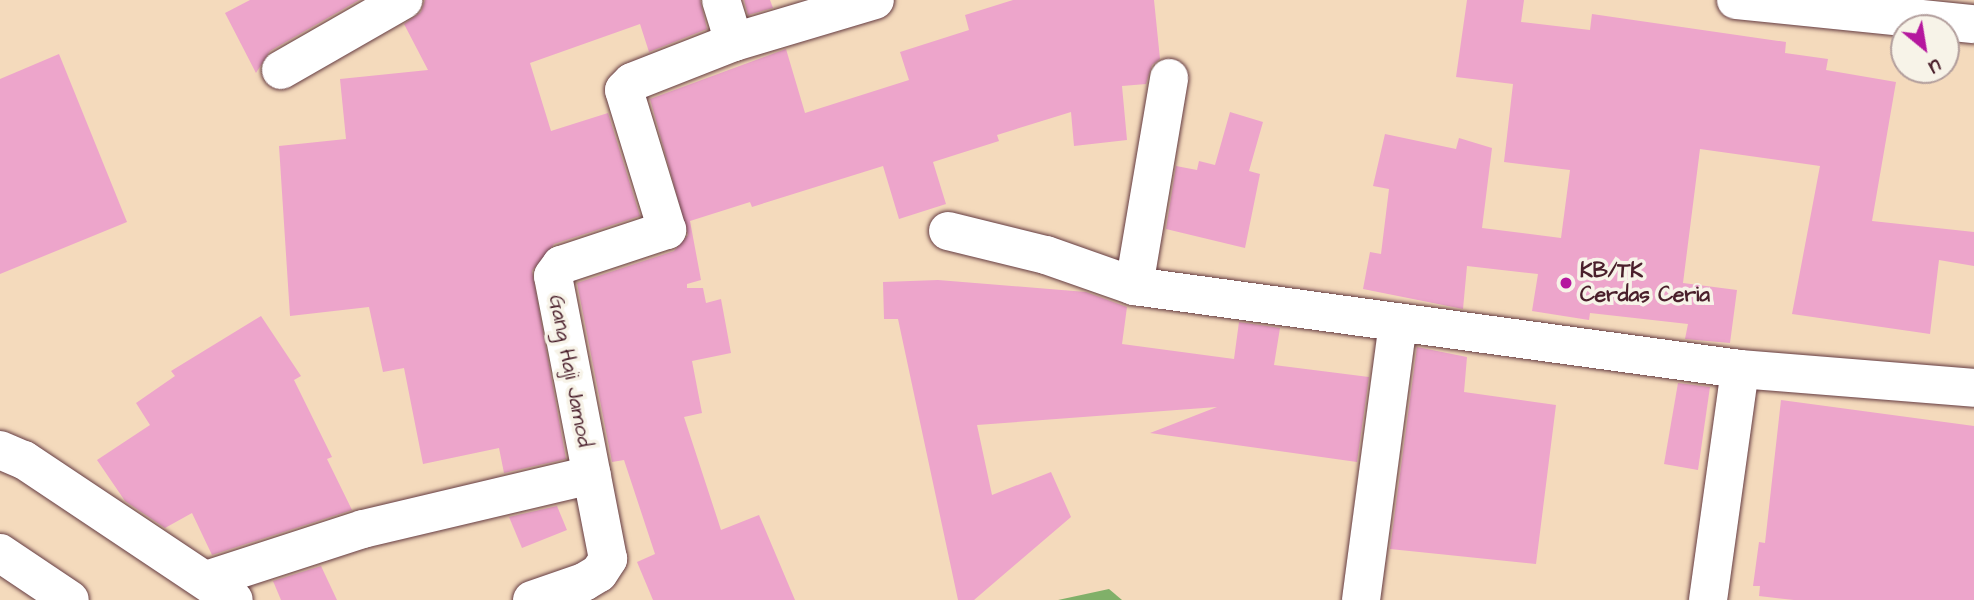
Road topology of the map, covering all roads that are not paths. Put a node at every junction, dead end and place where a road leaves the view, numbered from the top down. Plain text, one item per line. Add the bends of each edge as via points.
1 (403, 0) edge
2 (722, 0) edge
3 (875, 0) edge
4 (1736, 0) edge
5 (1800, 4) edge
6 (1974, 24) edge
7 (734, 42) junction
8 (281, 70) dead end
9 (1169, 78) dead end
10 (948, 231) dead end
11 (1134, 286) junction
12 (1398, 324) junction
13 (1740, 369) junction
14 (1974, 388) edge
15 (0, 450) edge
16 (592, 475) junction
17 (0, 553) edge
18 (220, 590) edge
19 (543, 598) edge
20 (70, 600) edge
21 (1361, 600) edge
22 (1709, 600) edge

1 - 8 main road
2 - 7 main road
3 - 7 main road
4 - 5 main road
5 - 6 main road
7 - 16 main road, Gang Haji Jamod via 632,82 624,90 667,226 665,234 561,265 552,276
9 - 11 main road
10 - 11 main road via 1056,258
11 - 12 main road
12 - 13 main road
12 - 21 main road
13 - 14 main road
13 - 22 main road
15 - 18 main road via 24,460
16 - 18 main road via 363,529
16 - 19 main road, Gang Haji Jamod via 608,559 599,573
17 - 20 main road

